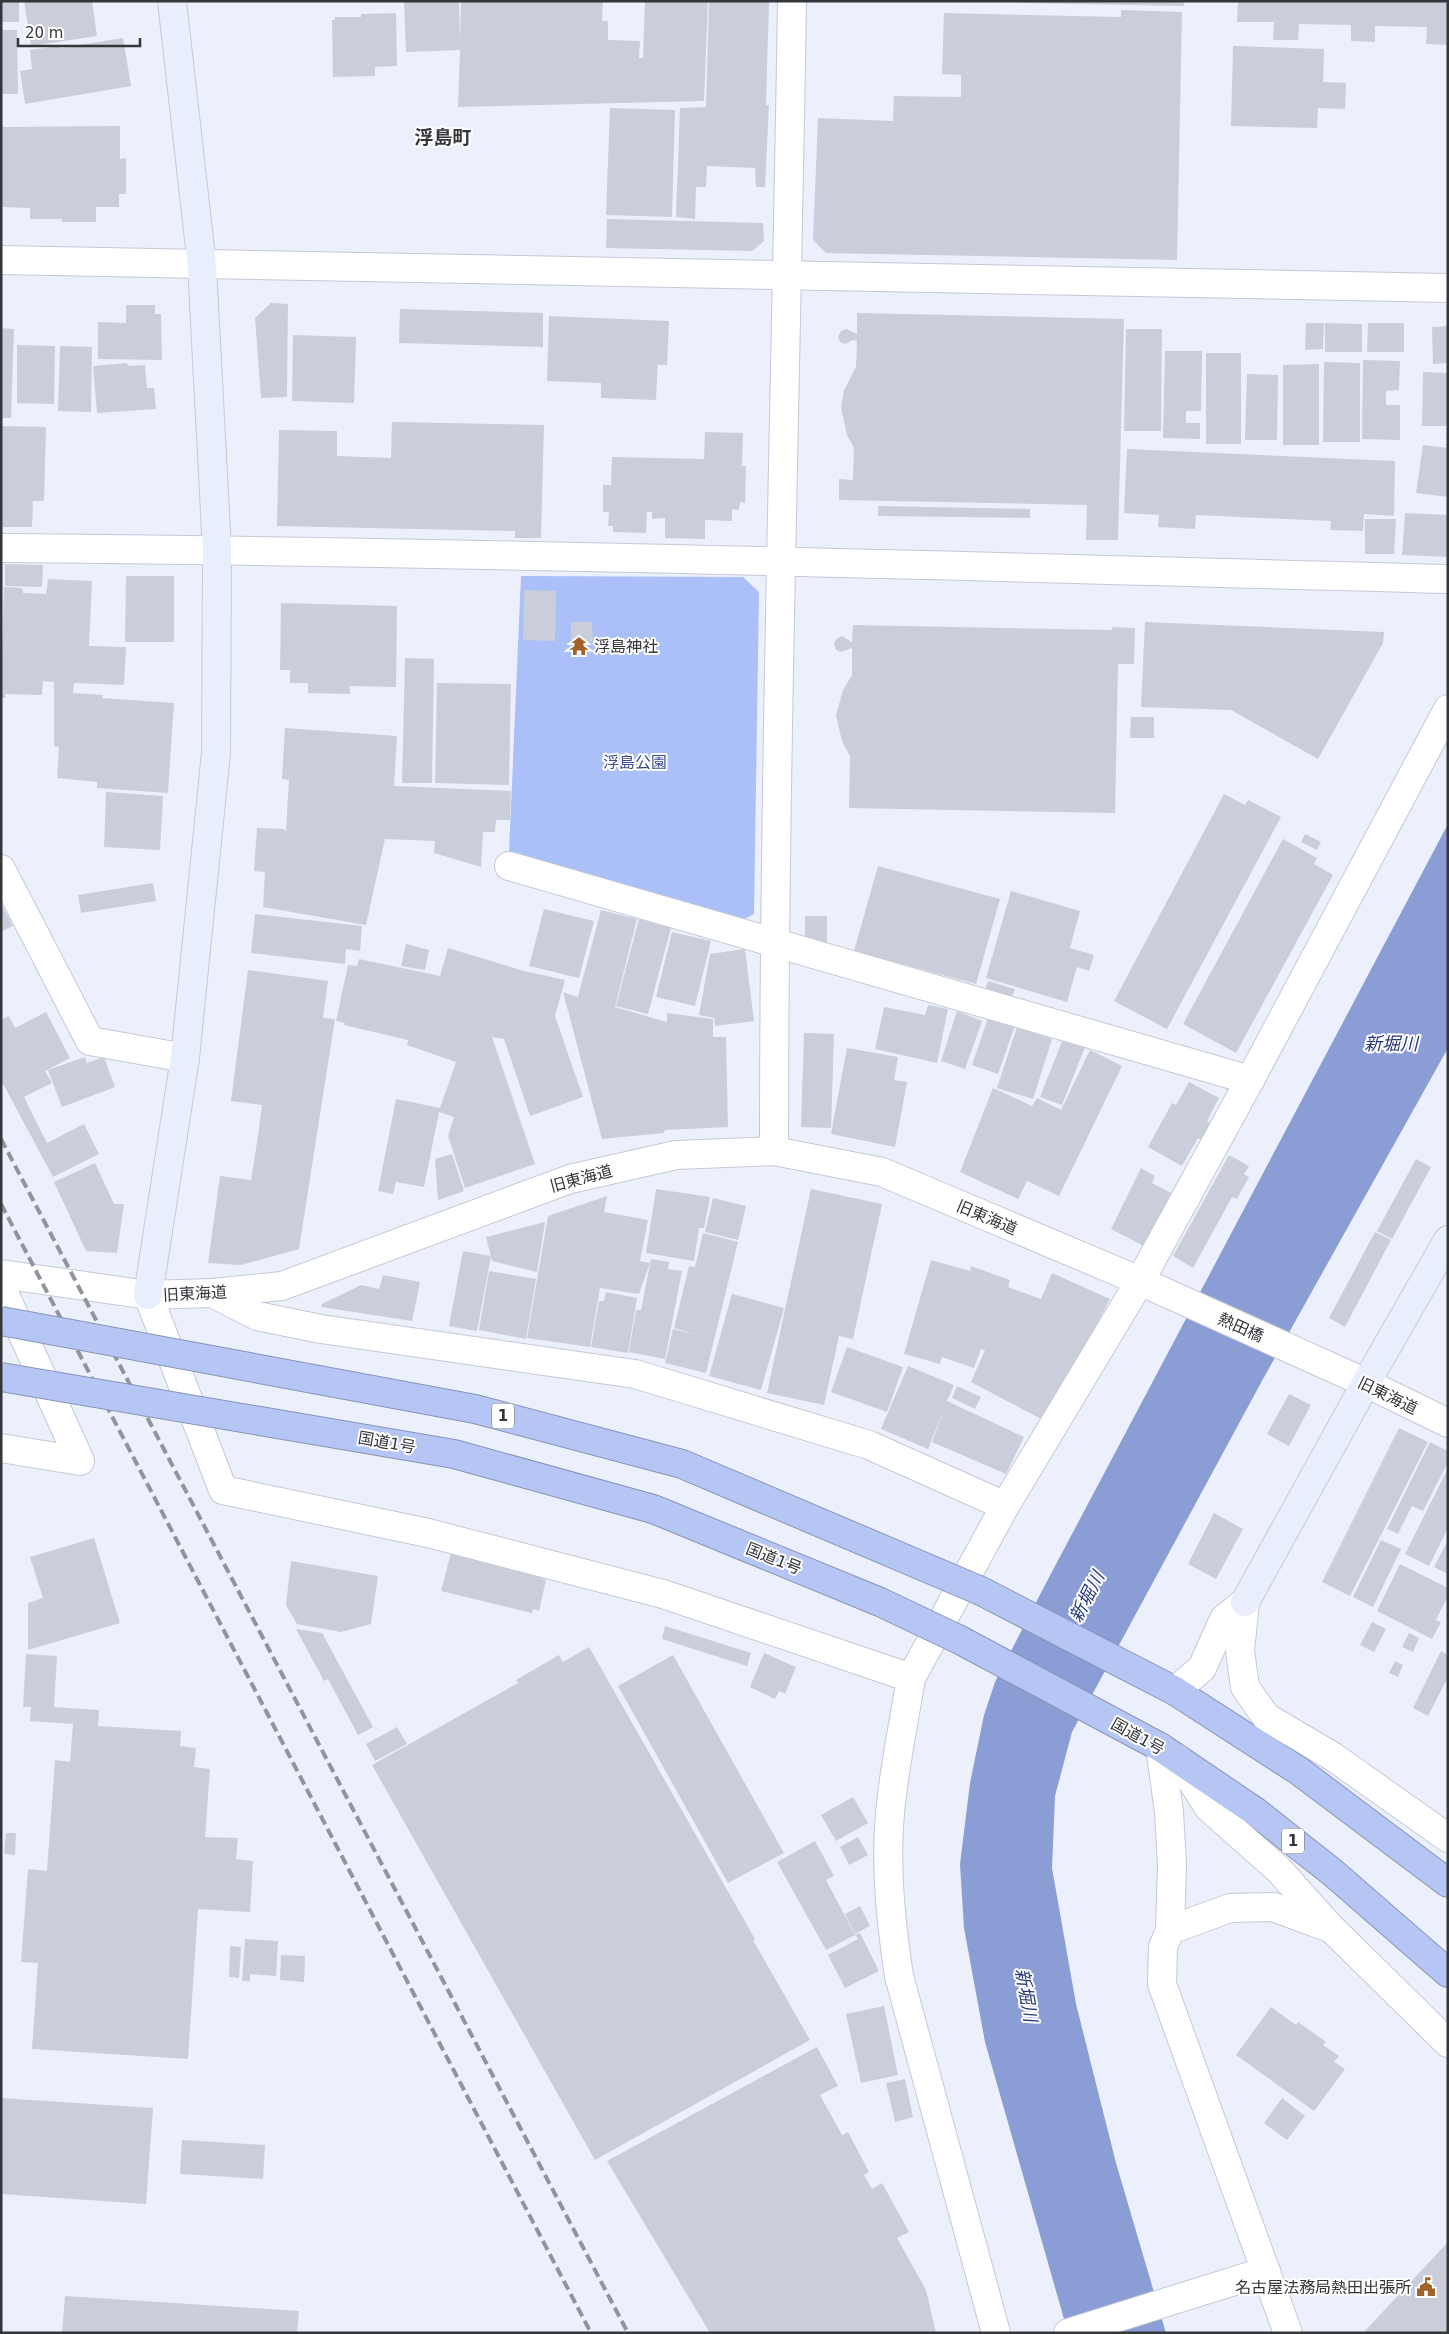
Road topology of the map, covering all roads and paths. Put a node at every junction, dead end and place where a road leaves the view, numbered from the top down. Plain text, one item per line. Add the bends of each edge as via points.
1 (172, 1) edge
2 (792, 1) edge
3 (1, 260) edge
4 (202, 266) junction
5 (787, 276) junction
6 (1448, 288) edge
7 (1, 548) edge
8 (217, 550) junction
9 (780, 560) junction
10 (1448, 579) edge
11 (1448, 709) edge
12 (510, 866) dead end
13 (1, 868) edge
14 (774, 944) junction
15 (184, 1058) junction
16 (1250, 1080) junction
17 (774, 1151) junction
18 (1448, 1240) edge
19 (1, 1274) edge
20 (1146, 1284) junction
21 (1, 1286) edge
22 (212, 1293) junction
23 (148, 1295) junction
24 (1, 1321) edge
25 (1329, 1366) joint
26 (1, 1377) edge
27 (1366, 1383) junction
28 (1448, 1423) edge
29 (1, 1448) edge
30 (1005, 1506) junction
31 (1245, 1602) junction
32 (911, 1678) junction
33 (1175, 1691) junction
34 (1245, 1737) junction
35 (1169, 1753) junction
36 (1332, 1756) junction
37 (1448, 1838) edge
38 (1448, 1883) edge
39 (1331, 1928) junction
40 (1170, 1930) junction
41 (1448, 1973) edge
42 (1448, 2043) edge
43 (1266, 2271) junction
44 (996, 2333) edge
45 (1068, 2333) edge
46 (1288, 2333) edge

1 - 4 street
2 - 5 street
3 - 4 street
4 - 5 street
4 - 8 street
5 - 6 street
5 - 9 street
7 - 8 street
8 - 9 street
8 - 15 street via 216,753
9 - 10 street
9 - 14 street
11 - 16 street
12 - 14 street
13 - 15 street via 90,1041
14 - 16 street
14 - 17 street
15 - 23 street
16 - 20 street
17 - 20 street, 旧東海道 via 882,1172
17 - 22 street, 旧東海道 via 676,1156 570,1179 282,1286
18 - 27 street
19 - 23 street, 旧東海道
20 - 25 street, 熱田橋
20 - 30 street
21 - 29 street via 80,1461
22 - 23 street, 旧東海道
22 - 30 street via 257,1316 312,1327 635,1374 869,1445
23 - 32 street via 223,1490 428,1533 663,1594
24 - 33 highway, 1, bridge via 474,1408 682,1464 981,1591
25 - 27 street, 旧東海道
26 - 35 highway, 国道1号 / 1, bridge via 454,1454 653,1509 880,1602 960,1640
27 - 28 street, 旧東海道
27 - 31 street
30 - 32 street
31 - 33 street via 1224,1619 1202,1668
31 - 36 street via 1240,1651 1245,1687 1266,1717
32 - 44 street via 890,1813 891,1925 899,1976
33 - 34 highway, 1
34 - 36 street
34 - 38 highway, 1 via 1299,1771
35 - 39 street via 1209,1808 1279,1870
35 - 40 street
35 - 41 highway, 国道1号 / 1 via 1256,1812 1332,1872
36 - 37 street
39 - 40 street via 1273,1907 1230,1908
39 - 42 street
40 - 43 street via 1162,1947 1162,1984
43 - 45 street
43 - 46 street

